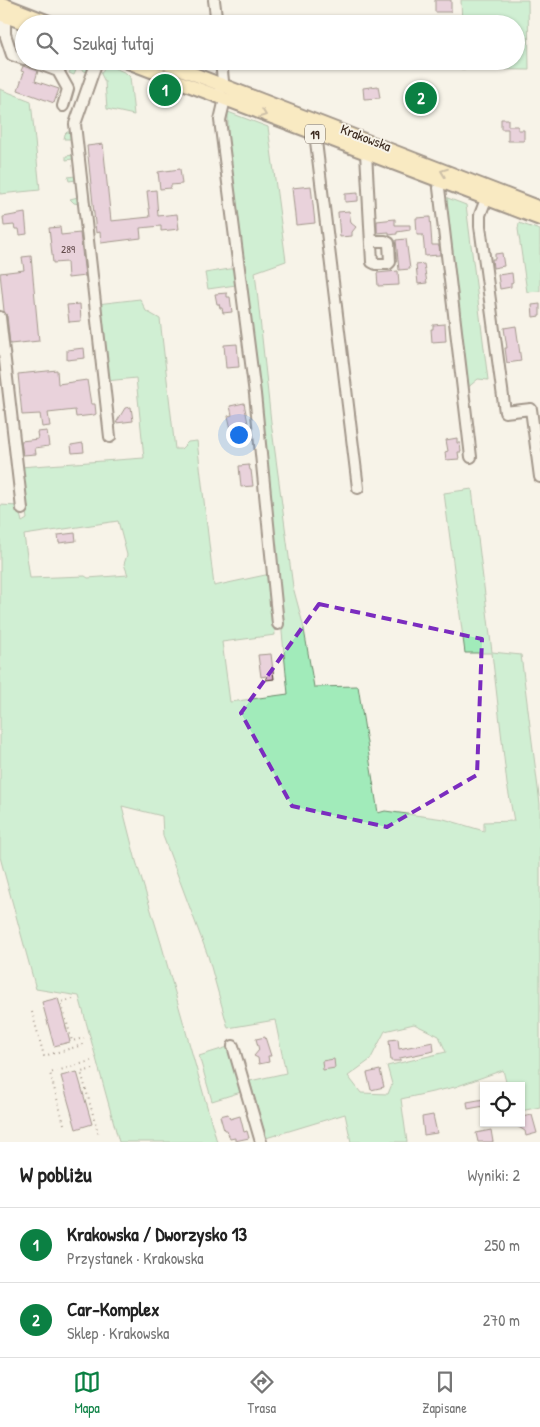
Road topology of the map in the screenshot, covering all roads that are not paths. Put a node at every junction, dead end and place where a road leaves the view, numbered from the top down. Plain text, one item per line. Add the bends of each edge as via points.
1 (214, 0) edge
2 (0, 3) edge
3 (3, 15) edge
4 (21, 15) edge
5 (216, 15) edge
6 (15, 56) edge
7 (94, 70) edge
8 (151, 70) edge
9 (177, 70) edge
10 (222, 70) edge
11 (58, 71) edge
12 (221, 94) junction
13 (63, 106) dead end
14 (315, 133) junction
15 (366, 153) junction
16 (441, 181) junction
17 (486, 199) junction
18 (540, 208) edge
19 (540, 219) edge
20 (371, 241) dead end
21 (0, 317) edge
22 (110, 437) dead end
23 (471, 457) dead end
24 (540, 477) edge
25 (358, 488) dead end
26 (22, 508) dead end
27 (278, 624) dead end
28 (233, 1046) dead end
29 (261, 1142) edge

1 - 5 street
2 - 4 main road
3 - 6 street via 5,34
7 - 22 street via 75,124
8 - 12 main road, Krakowska / 19
9 - 12 main road, Krakowska / 19
10 - 12 street
11 - 13 street via 68,89
12 -> 14 main road, Krakowska / 19
18 -> 12 main road, Krakowska / 19
12 - 27 street via 220,120 255,394
14 - 15 main road, Krakowska / 19
14 - 25 street
15 - 16 main road, Krakowska / 19
15 - 20 street
16 - 17 main road, Krakowska / 19
16 - 23 street via 439,188
17 - 19 main road, Krakowska / 19
17 - 24 street via 480,226 505,412 531,410
21 - 26 street
28 - 29 street

